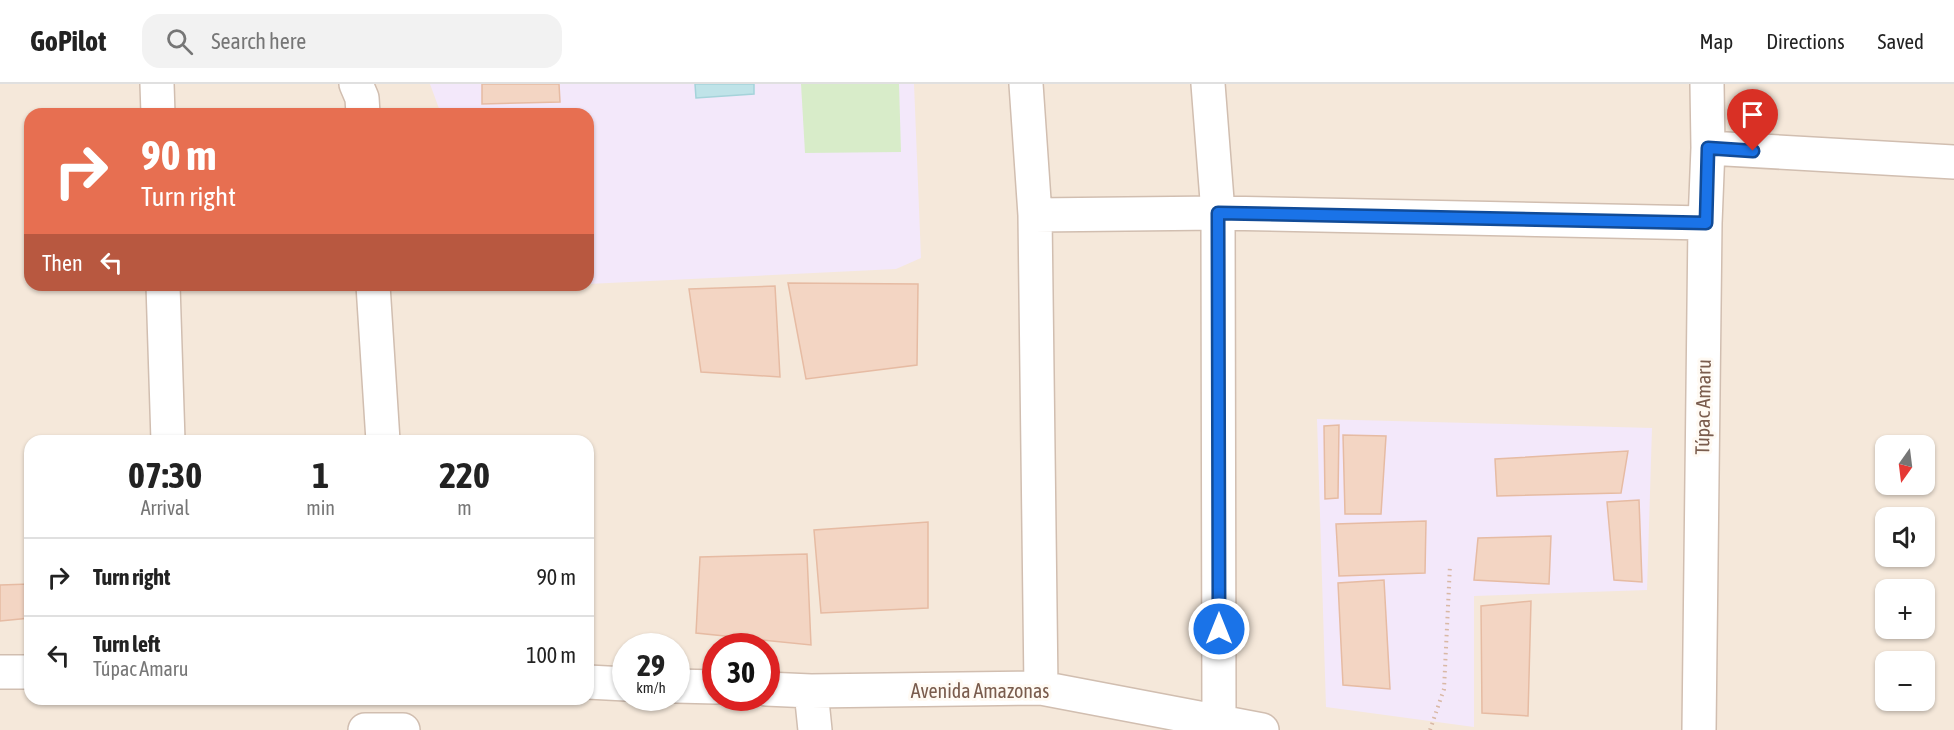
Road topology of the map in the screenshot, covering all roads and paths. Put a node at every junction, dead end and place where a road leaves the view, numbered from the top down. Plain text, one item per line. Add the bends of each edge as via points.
1 (157, 84) edge
2 (356, 84) edge
3 (1026, 84) edge
4 (1208, 84) edge
5 (1707, 84) edge
6 (158, 108) edge
7 (363, 108) edge
8 (1708, 148) junction
9 (1954, 162) edge
10 (1218, 213) junction
11 (1035, 215) junction
12 (1706, 223) junction
13 (164, 291) edge
14 (373, 291) edge
15 (168, 435) edge
16 (383, 435) edge
17 (1450, 565) dead end
18 (0, 672) edge
19 (24, 672) edge
20 (594, 682) edge
21 (612, 683) edge
22 (1041, 688) junction
23 (780, 690) edge
24 (811, 691) junction
25 (1219, 722) junction
26 (365, 730) edge
27 (403, 730) edge
28 (815, 730) edge
29 (1262, 730) edge
30 (1430, 730) edge
31 (1699, 730) edge

1 - 6 street
2 - 7 street
3 - 11 street
4 - 10 street
5 - 8 street, Túpac Amaru
8 - 9 street
8 - 12 street, Túpac Amaru
10 - 11 street
10 - 12 street
10 - 25 street
11 - 22 street
12 - 31 street, Túpac Amaru
13 - 15 street
14 - 16 street
17 - 30 path via 1444,689
18 - 19 street
20 - 21 street
22 - 24 street, Avenida Amazonas
22 - 25 street, Avenida Amazonas
23 - 24 street, Avenida Amazonas
24 - 28 street
25 - 29 street, Avenida Amazonas
26 - 27 street

